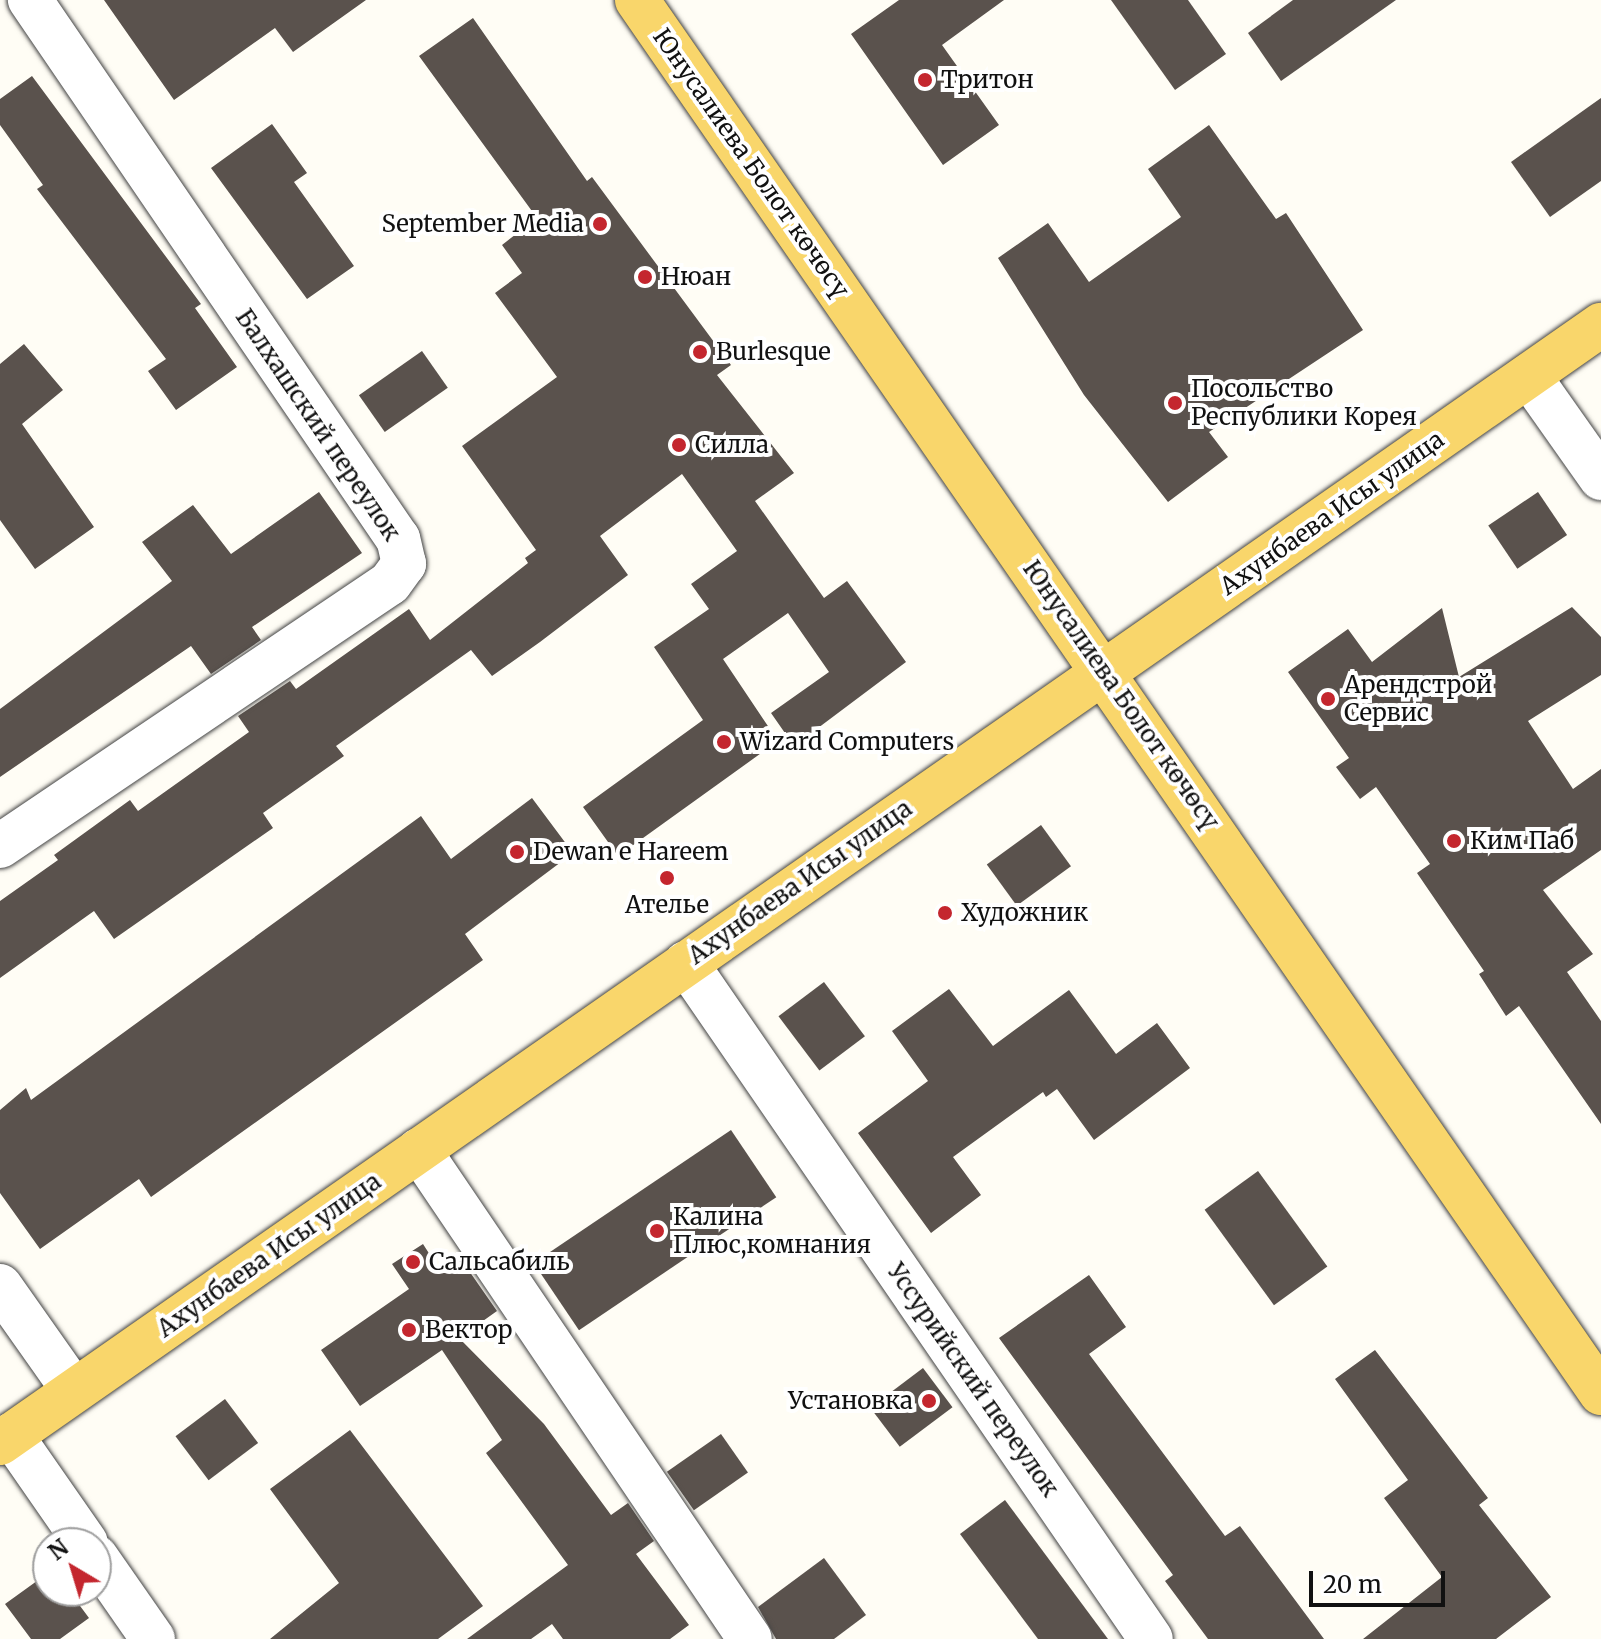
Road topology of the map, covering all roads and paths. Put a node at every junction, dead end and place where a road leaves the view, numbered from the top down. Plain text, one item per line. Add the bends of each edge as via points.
1 (30, 0) edge
2 (637, 0) edge
3 (1601, 325) edge
4 (1529, 376) junction
5 (1601, 478) edge
6 (1105, 671) junction
7 (0, 846) edge
8 (686, 963) junction
9 (419, 1150) junction
10 (0, 1286) edge
11 (74, 1391) junction
12 (1601, 1393) edge
13 (6, 1439) edge
14 (74, 1527) edge
15 (112, 1580) edge
16 (153, 1639) edge
17 (750, 1639) edge
18 (1151, 1639) edge

1 - 7 street, Балхашский переулок via 398,539 404,564 390,583
2 - 6 main road, Юнусалиева Болот көчөсү
3 - 4 main road, Ахунбаева Исы улица
4 - 5 street
4 - 6 main road, Ахунбаева Исы улица
6 - 8 main road, Ахунбаева Исы улица
6 - 12 main road, Юнусалиева Болот көчөсү
8 - 9 main road, Ахунбаева Исы улица
8 - 18 street, Уссурийский переулок
9 - 11 main road, Ахунбаева Исы улица
9 - 17 street
10 - 11 street
11 - 13 main road, Ахунбаева Исы улица
13 - 14 street
15 - 16 street

